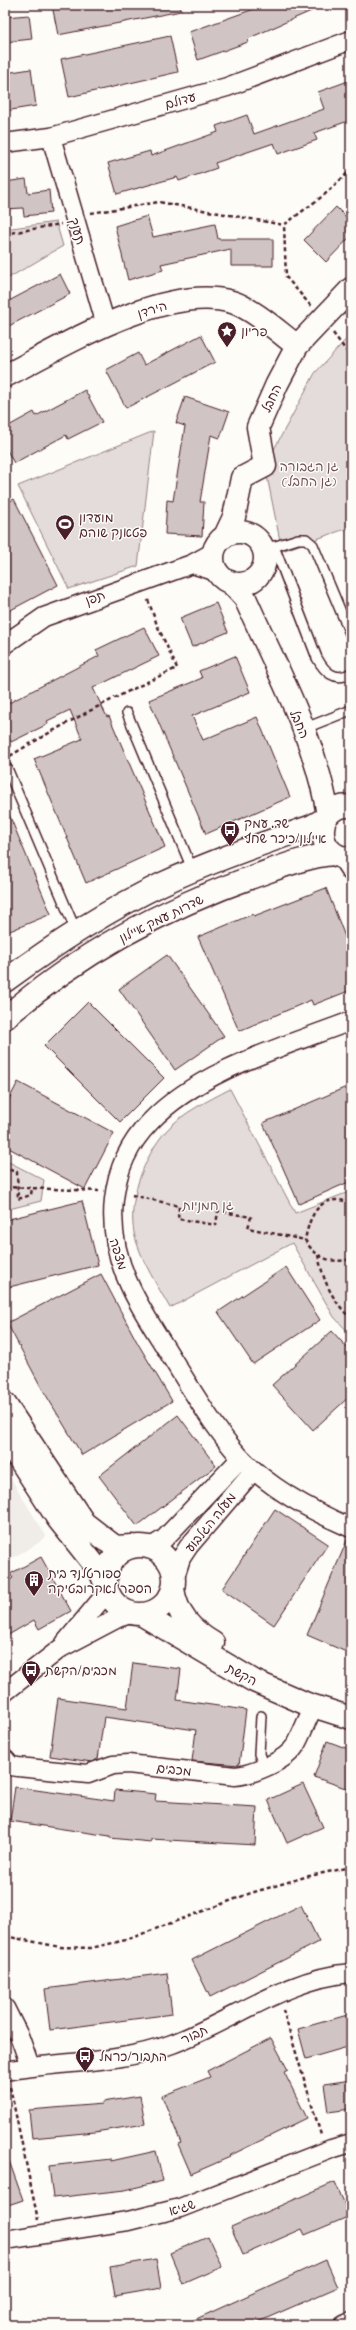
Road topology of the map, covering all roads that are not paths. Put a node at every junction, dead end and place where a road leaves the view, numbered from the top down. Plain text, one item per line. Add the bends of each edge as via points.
1 (351, 40) edge
2 (51, 137) junction
3 (5, 143) edge
4 (351, 289) edge
5 (106, 325) junction
6 (297, 346) junction
7 (5, 376) edge
8 (268, 548) junction
9 (227, 549) junction
10 (249, 589) junction
11 (351, 636) edge
12 (5, 644) edge
13 (351, 673) edge
14 (351, 710) edge
15 (127, 713) dead end
16 (303, 729) junction
17 (316, 763) junction
18 (6, 764) edge
19 (351, 804) edge
20 (327, 817) junction
21 (345, 860) edge
22 (193, 870) junction
23 (76, 931) junction
24 (5, 982) edge
25 (5, 1018) edge
26 (351, 1021) edge
27 (5, 1404) edge
28 (5, 1437) edge
29 (248, 1464) junction
30 (351, 1528) edge
31 (142, 1546) junction
32 (174, 1584) junction
33 (106, 1586) junction
34 (138, 1614) junction
35 (61, 1648) junction
36 (6, 1687) edge
37 (351, 1704) edge
38 (314, 1706) junction
39 (261, 1716) dead end
40 (351, 1718) edge
41 (5, 1759) edge
42 (264, 1767) junction
43 (351, 1973) edge
44 (5, 2008) edge
45 (30, 2066) junction
46 (6, 2070) edge
47 (351, 2143) edge
48 (5, 2240) edge
49 (351, 2322) edge
50 (344, 2325) edge

1 - 2 street, עדולם via 227,87
2 - 3 street, עדולם
2 - 5 street, תענך
4 - 6 street, החבל
5 - 6 street, הירדן via 157,306 195,298 214,298 234,302 265,321
5 - 7 street, הירדן
6 - 9 street, החבל via 258,427 265,466 242,478
8 - 9 street via 259,542
8 - 10 street via 263,566
8 - 11 lane via 298,539 306,539 313,545
8 - 13 lane via 316,658 330,675
9 - 10 street, החבל
9 - 12 street, תפן via 44,617
10 - 16 street, החבל
14 - 16 lane
15 - 22 lane
16 - 17 street, החבל
17 - 19 street, החבל via 332,786
17 - 20 street, החבל
18 - 23 lane
19 - 20 street via 340,807
20 - 21 street via 322,827 323,839 327,848
20 - 22 street via 312,826
21 - 25 street, שדרות עמק איילון via 310,858 239,882 144,924 79,962
22 - 23 street
23 - 24 street
26 - 29 street, מצפה via 244,1063 174,1100 149,1122 118,1172 112,1232 129,1284 183,1377
27 - 31 street via 84,1523 115,1547
28 - 33 street via 58,1519 101,1573
29 - 30 street, מצפה via 275,1486 316,1513
29 - 31 street, מעלה הגלבוע via 164,1539
29 - 32 street, מעלה הגלבוע via 181,1558
31 - 32 street via 167,1559 173,1570
31 - 33 street via 124,1549 113,1557 107,1568
32 - 34 street via 162,1606 153,1612
32 - 37 street, הקשת via 175,1603 185,1622 208,1640 288,1682
33 - 34 street via 116,1604
33 - 35 street via 104,1596
34 - 35 street via 118,1618
34 - 38 street, הקשת via 159,1623 200,1651 254,1682
35 - 36 street
38 - 40 street, הקשת
38 - 42 street, מכבים via 294,1747
39 - 42 lane via 259,1754
41 - 42 street, מכבים via 12,1766 88,1774 113,1765 128,1764 235,1776 248,1776
43 - 45 street, תבור via 330,1974 173,2044 136,2055
44 - 45 street
45 - 46 street, תבור
47 - 48 street, שגיא via 180,2208 128,2221
49 - 50 street

